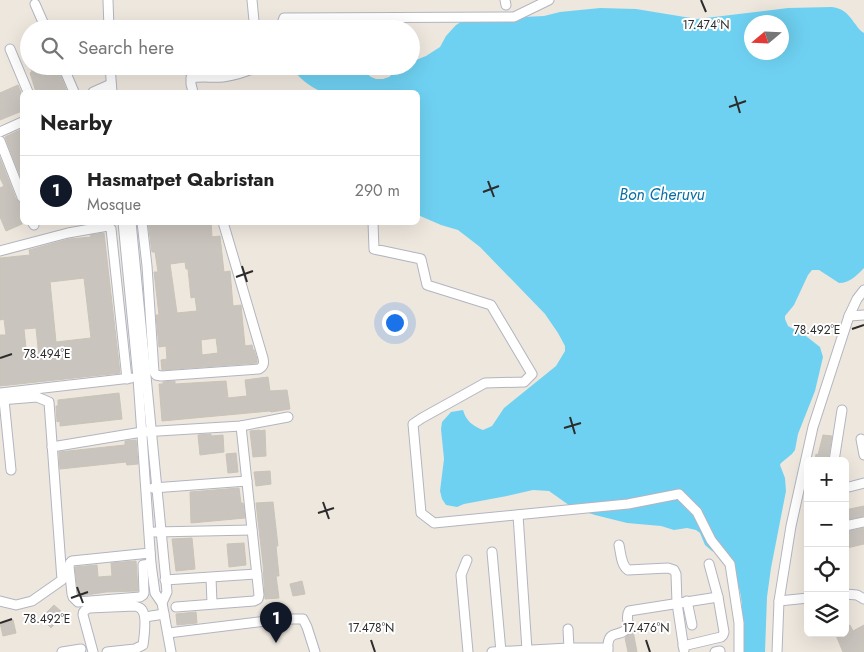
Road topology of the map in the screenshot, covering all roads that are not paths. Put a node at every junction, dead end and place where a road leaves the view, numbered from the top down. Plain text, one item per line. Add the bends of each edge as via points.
1 (108, 0) edge
2 (252, 0) edge
3 (549, 0) edge
4 (35, 4) dead end
5 (42, 20) edge
6 (109, 20) edge
7 (254, 20) edge
8 (283, 20) edge
9 (10, 49) dead end
10 (20, 73) edge
11 (21, 75) edge
12 (67, 75) edge
13 (110, 75) edge
14 (232, 75) edge
15 (111, 88) edge
16 (27, 90) edge
17 (73, 90) edge
18 (192, 90) edge
19 (20, 123) edge
20 (0, 132) edge
21 (0, 140) edge
22 (20, 192) edge
23 (120, 225) edge
24 (122, 225) edge
25 (130, 225) edge
26 (142, 225) edge
27 (224, 225) edge
28 (373, 225) edge
29 (111, 229) junction
30 (113, 239) junction
31 (125, 247) junction
32 (0, 251) edge
33 (145, 253) junction
34 (132, 262) junction
35 (147, 266) junction
36 (864, 290) edge
37 (864, 315) edge
38 (849, 316) junction
39 (138, 378) junction
40 (127, 379) junction
41 (1, 398) edge
42 (842, 410) dead end
43 (288, 417) dead end
44 (241, 426) junction
45 (146, 431) junction
46 (861, 439) dead end
47 (52, 447) junction
48 (864, 455) edge
49 (835, 457) edge
50 (11, 470) dead end
51 (247, 481) junction
52 (864, 483) edge
53 (849, 487) edge
54 (146, 488) junction
55 (156, 488) junction
56 (518, 515) junction
57 (864, 522) edge
58 (849, 525) edge
59 (252, 530) junction
60 (149, 532) junction
61 (161, 532) junction
62 (619, 545) dead end
63 (492, 552) dead end
64 (150, 553) junction
65 (467, 560) dead end
66 (151, 564) junction
67 (709, 564) dead end
68 (257, 574) junction
69 (211, 578) junction
70 (165, 580) junction
71 (849, 594) edge
72 (718, 597) junction
73 (804, 598) edge
74 (864, 599) edge
75 (0, 601) edge
76 (779, 601) junction
77 (687, 602) junction
78 (162, 603) junction
79 (677, 603) junction
80 (212, 604) junction
81 (176, 607) dead end
82 (164, 614) junction
83 (144, 617) junction
84 (692, 624) dead end
85 (568, 629) dead end
86 (168, 633) junction
87 (570, 648) junction
88 (81, 649) dead end
89 (684, 649) edge
90 (608, 650) edge
91 (532, 651) edge
92 (62, 652) edge
93 (93, 652) edge
94 (107, 652) edge
95 (171, 652) edge
96 (315, 652) edge
97 (468, 652) edge
98 (498, 652) edge
99 (739, 652) edge
100 (777, 652) edge

1 - 6 street
2 - 7 street
3 - 8 street via 514,17
4 - 5 street
9 - 10 street
11 - 16 street
12 - 17 street
13 - 15 street
14 - 18 street via 191,78
19 - 20 street
21 - 22 street
23 - 29 street
24 - 31 street
25 - 34 street
26 - 33 street
27 - 35 street via 264,363 259,369 156,375
28 - 56 street via 374,249 422,259 427,285 492,304 532,374 524,382 485,383 413,424 421,513 434,523
29 - 30 street
29 - 32 street via 108,226 68,233
30 - 31 street via 120,238
30 - 40 street
31 - 34 street
33 - 34 street
33 - 35 street
34 - 35 street
34 - 39 street
34 - 45 street
36 - 38 street
37 - 38 street
38 - 76 street via 812,428
39 - 40 street
39 - 45 street
40 - 41 street
41 - 47 street via 36,397 49,402
41 - 50 street
42 - 49 street
43 - 44 street
44 - 45 street
44 - 51 street
45 - 47 street
45 - 54 street
45 - 55 street
46 - 48 street
47 - 75 street via 62,580 32,601 16,605
51 - 55 street
51 - 59 street
52 - 53 street
54 - 55 street
54 - 60 street
55 - 61 street
56 - 91 street
56 - 99 street via 628,504 679,494 697,512 711,540 730,564 739,623
57 - 58 street
59 - 61 street
59 - 68 street
60 - 61 street
60 - 64 street
61 - 70 street
62 - 79 street via 623,564 628,570 674,570
63 - 98 street
64 - 66 street
64 - 66 street via 72,561 69,566 73,597 78,602 140,597 144,592 143,565
65 - 97 street via 461,575
66 - 78 street via 155,592
67 - 72 street
68 - 69 street
68 - 80 street via 258,599
69 - 70 street
69 - 80 street
70 - 78 street via 167,592
71 - 74 street
72 - 77 street
72 - 89 street via 724,635
73 - 76 street
76 - 100 street
77 - 79 street
77 - 84 street
78 - 82 street
79 - 89 street
79 - 90 street via 629,611 628,626 609,638
80 - 81 street
82 - 83 street
82 - 86 street
83 - 93 street via 143,611 134,606 85,610 82,615
83 - 94 street via 143,645
85 - 87 street
86 - 95 street
86 - 96 street via 303,619
87 - 90 street
87 - 91 street
88 - 92 street
91 - 98 street

